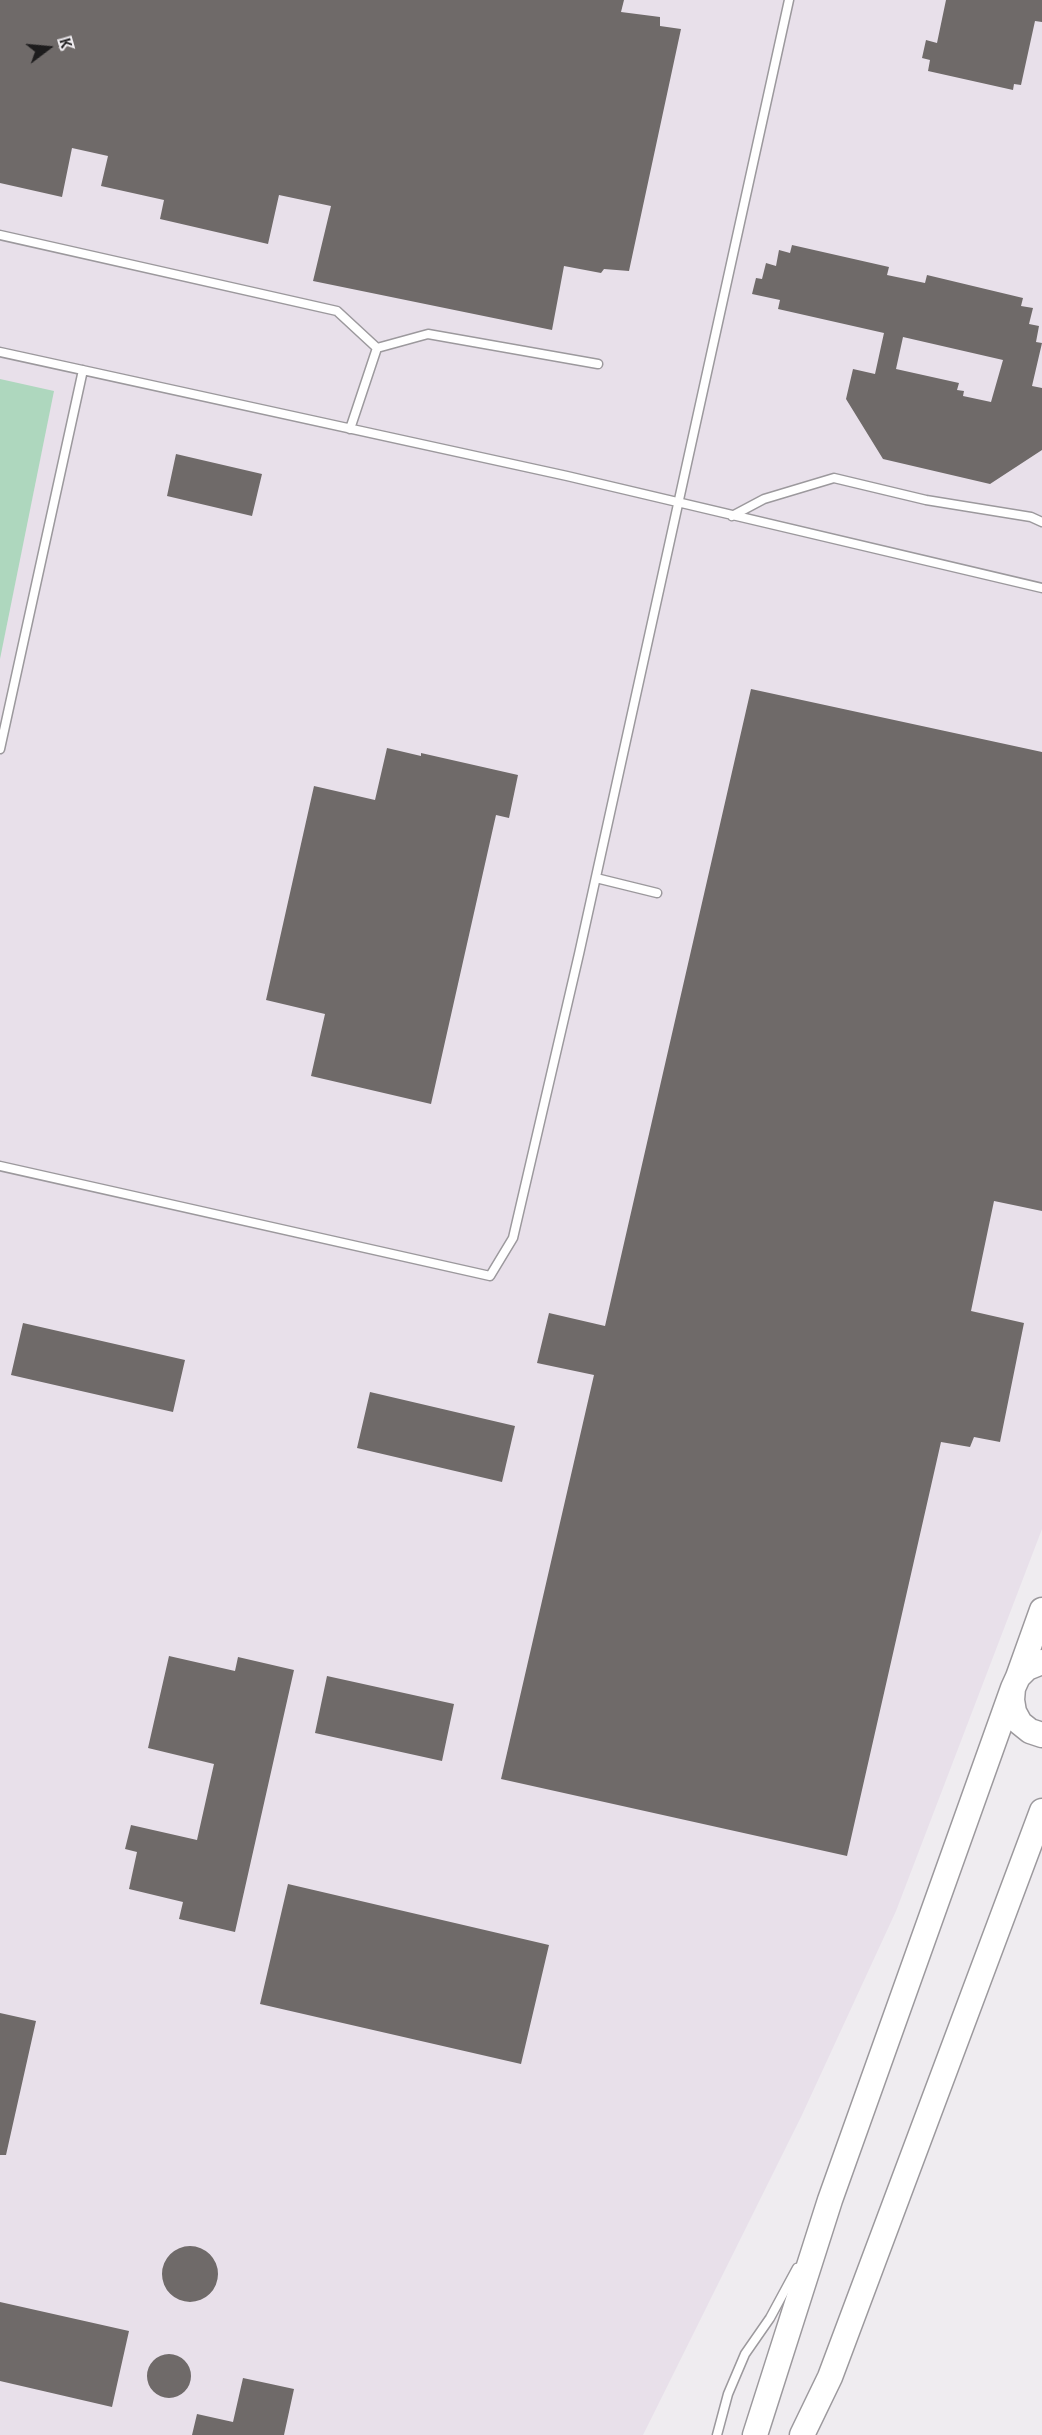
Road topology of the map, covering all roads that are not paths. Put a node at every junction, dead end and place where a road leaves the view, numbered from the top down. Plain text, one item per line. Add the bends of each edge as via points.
1 (789, 0) edge
2 (0, 235) edge
3 (377, 348) junction
4 (0, 352) edge
5 (598, 364) dead end
6 (83, 370) junction
7 (350, 429) junction
8 (680, 503) junction
9 (732, 516) junction
10 (1042, 522) edge
11 (1042, 588) edge
12 (0, 749) edge
13 (596, 878) junction
14 (657, 893) dead end
15 (0, 1166) edge
16 (1042, 1610) edge
17 (1042, 1662) edge
18 (1015, 1683) junction
19 (1042, 1735) edge
20 (1042, 1811) edge
21 (830, 2200) junction
22 (717, 2435) edge
23 (755, 2435) edge
24 (802, 2435) edge

1 - 8 lane
2 - 3 lane via 338,311
3 - 5 lane via 429,334
3 - 7 lane
4 - 6 lane
6 - 7 lane
6 - 12 lane
7 - 8 lane
8 - 9 lane
8 - 13 lane
9 - 10 lane via 764,499 834,478
9 - 11 lane
13 - 14 lane
13 - 15 lane via 513,1238 490,1276
16 - 18 main road
17 - 18 main road via 1027,1668
18 - 19 main road via 1014,1712 1020,1723
18 - 21 main road
20 - 24 main road via 830,2376
21 - 22 lane via 790,2282 745,2354
21 - 23 main road

